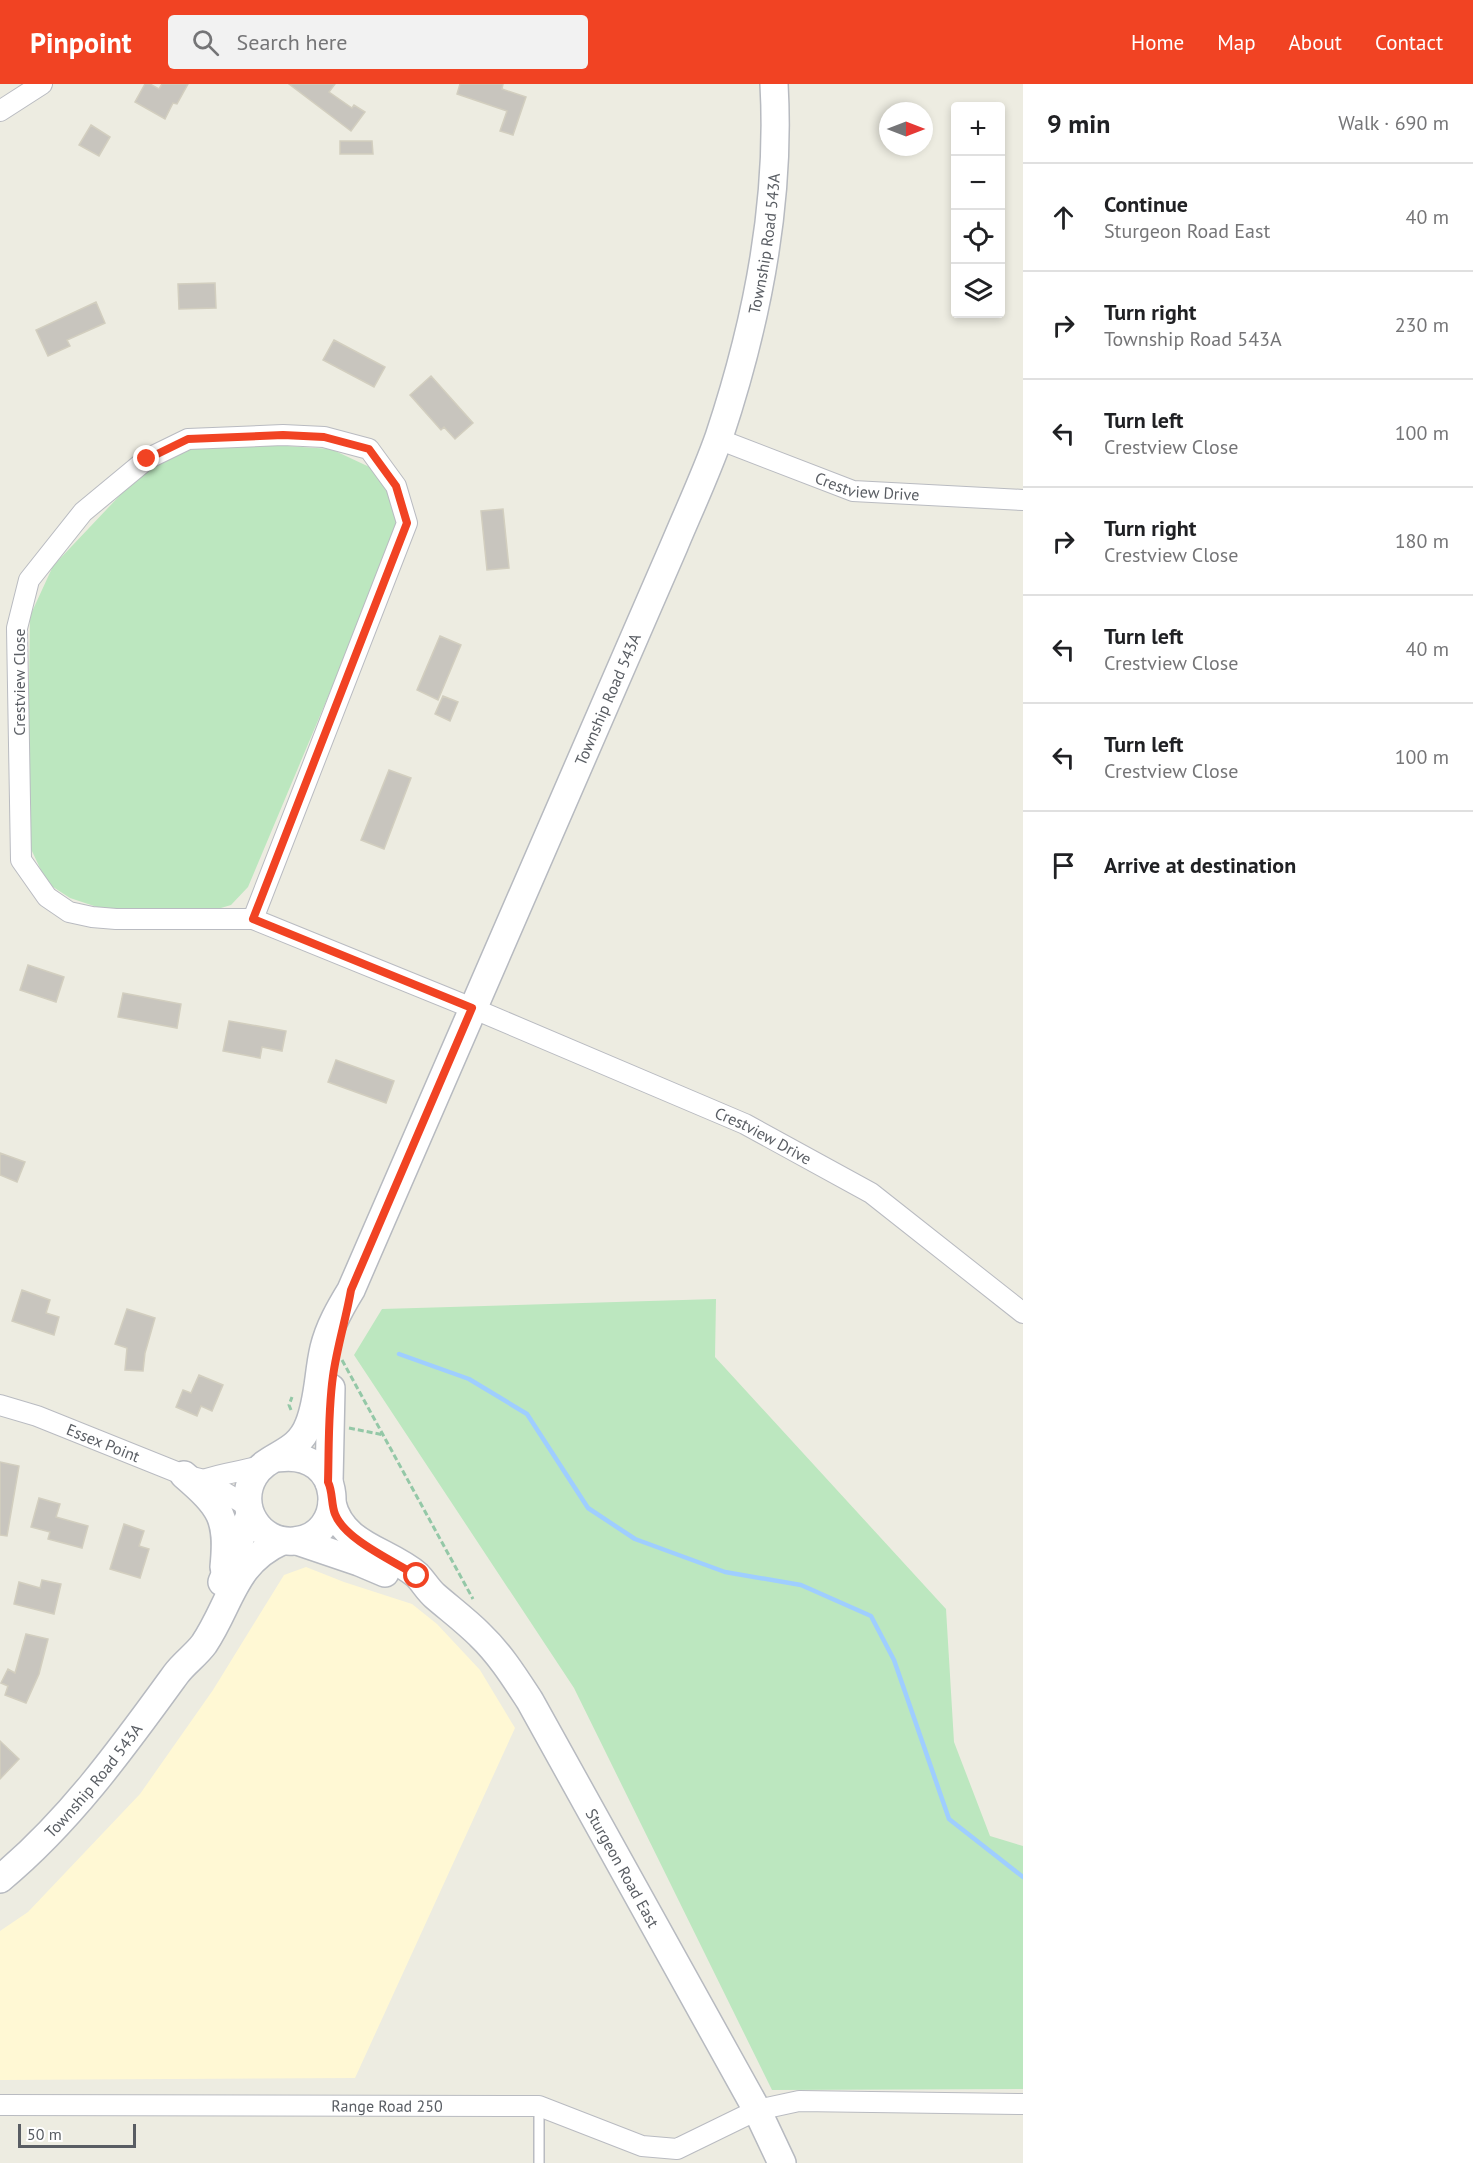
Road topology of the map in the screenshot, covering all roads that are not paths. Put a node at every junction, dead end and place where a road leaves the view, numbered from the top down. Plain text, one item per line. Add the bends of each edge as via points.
1 (42, 84) edge
2 (774, 84) edge
3 (0, 111) edge
4 (718, 438) junction
5 (1023, 500) edge
6 (253, 919) junction
7 (472, 1008) junction
8 (351, 1290) junction
9 (1023, 1313) edge
10 (0, 1405) edge
11 (271, 1461) junction
12 (194, 1477) junction
13 (331, 1492) junction
14 (249, 1511) junction
15 (290, 1541) junction
16 (222, 1581) junction
17 (433, 1595) junction
18 (178, 1671) junction
19 (0, 1879) edge
20 (1023, 2104) edge
21 (0, 2105) edge
22 (539, 2106) junction
23 (757, 2110) junction
24 (539, 2163) edge
25 (782, 2163) edge

1 - 3 street
2 - 4 main road, Township Road 543A via 773,198 764,263 745,353
4 - 5 street, Crestview Drive via 853,491
4 - 7 main road, Township Road 543A via 670,557
6 - 6 street, Crestview Close via 407,523 396,486 369,449 324,437 188,439 147,459 83,512 29,580 18,628 21,860 47,897 69,912 93,917
6 - 7 street, Crestview Close
7 - 8 main road, Township Road 543A
7 - 9 street, Crestview Drive via 745,1124 871,1193
8 - 11 main road, Township Road 543A via 328,1332 316,1404 303,1437
8 - 13 main road, Township Road 543A via 330,1397
10 - 12 street, Essex Point
11 - 12 street via 252,1469
11 - 13 main road via 291,1456 305,1459 317,1466
11 - 14 main road, Township Road 543A via 255,1474 249,1487
12 - 14 street, Essex Point
12 - 16 main road via 220,1514 225,1552
13 - 15 main road, Township Road 543A via 329,1516 321,1528 310,1537
13 - 17 main road, Sturgeon Road East via 335,1516 349,1532 417,1576
14 - 15 main road via 269,1536
14 - 16 main road, Township Road 543A
15 - 17 main road, Sturgeon Road East via 359,1562
15 - 18 main road, Township Road 543A via 262,1551 250,1561 203,1644
16 - 18 main road, Township Road 543A
17 - 23 main road, Sturgeon Road East via 482,1637 512,1672
18 - 19 main road, Township Road 543A via 137,1730 77,1804
20 - 23 street, Range Road 250 via 799,2102
21 - 22 street, Range Road 250
22 - 23 street, Range Road 250 via 642,2146 678,2149
22 - 24 lane
23 - 25 main road, Sturgeon Road East

